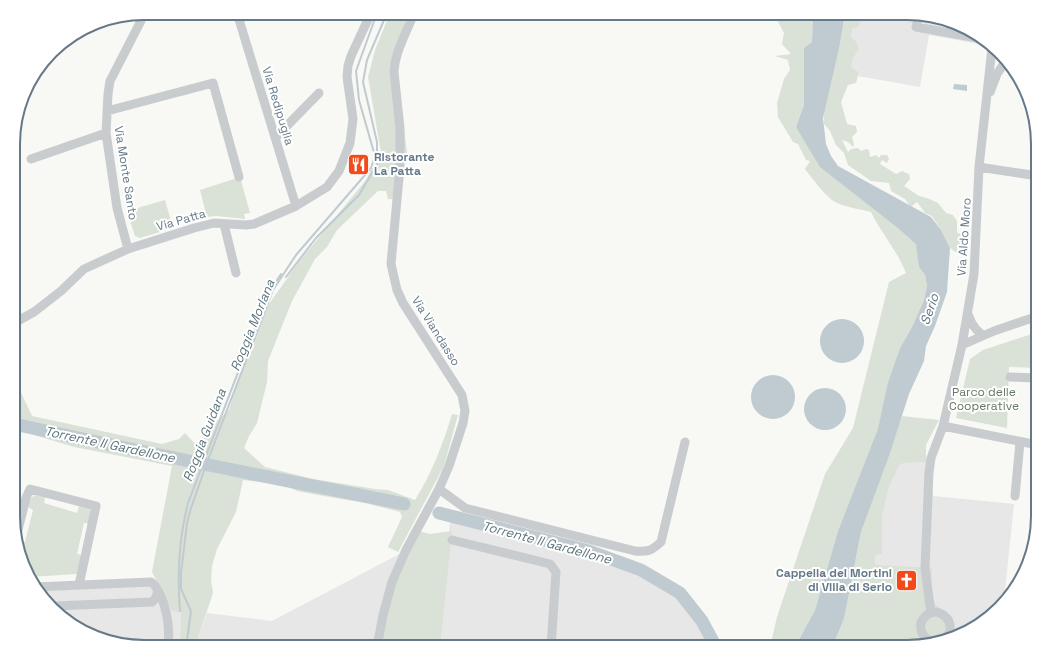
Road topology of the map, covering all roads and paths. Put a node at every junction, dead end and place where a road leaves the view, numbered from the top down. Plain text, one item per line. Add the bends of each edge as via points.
1 (141, 20) edge
2 (239, 20) edge
3 (368, 20) edge
4 (411, 20) edge
5 (918, 21) edge
6 (968, 36) edge
7 (992, 54) edge
8 (1002, 66) edge
9 (319, 93) dead end
10 (985, 107) junction
11 (107, 111) junction
12 (106, 133) junction
13 (275, 138) junction
14 (31, 159) dead end
15 (979, 167) junction
16 (1031, 175) edge
17 (239, 176) dead end
18 (296, 206) junction
19 (224, 224) junction
20 (128, 249) junction
21 (236, 273) dead end
22 (968, 313) junction
23 (1031, 318) edge
24 (20, 320) edge
25 (994, 331) junction
26 (980, 333) junction
27 (963, 340) junction
28 (1010, 377) dead end
29 (1031, 378) edge
30 (943, 426) junction
31 (685, 442) dead end
32 (1020, 442) junction
33 (1031, 444) edge
34 (440, 489) junction
35 (1015, 496) dead end
36 (20, 521) edge
37 (452, 540) dead end
38 (79, 585) junction
39 (43, 587) edge
40 (158, 592) junction
41 (59, 606) edge
42 (931, 612) junction
43 (951, 632) edge
44 (926, 638) edge
45 (169, 640) edge
46 (378, 640) edge
47 (551, 640) edge

1 - 11 street, Via Monte Santo via 110,81
2 - 13 street, Via Redipuglia
3 - 18 street, Via Patta via 348,66 347,77 353,119 346,156 327,187
4 - 34 street, Via Viandasso via 394,65 400,128 400,167 391,264 403,303 462,395 465,411 463,423
5 - 6 street via 916,27
7 - 10 street, Via Aldo Moro
8 - 10 street
9 - 13 street
10 - 15 street, Via Aldo Moro
11 - 12 street, Via Monte Santo
11 - 17 street via 213,83
12 - 14 street
12 - 20 street, Via Monte Santo via 117,208
13 - 18 street, Via Redipuglia
15 - 16 street
15 - 22 street, Via Aldo Moro via 974,274
18 - 19 street, Via Patta via 254,224
19 - 20 street, Via Patta via 214,223 194,228
19 - 21 street
20 - 24 street, Via Patta via 84,269 61,291
22 - 26 street via 975,329
22 - 27 street, Via Aldo Moro
23 - 25 street
25 - 26 street
25 - 27 street
26 - 27 street
27 - 30 street, Via Aldo Moro
28 - 29 street
30 - 32 street
30 - 42 street, Via Aldo Moro via 931,458 929,480 925,568
31 - 34 street via 661,542 646,552 465,508
32 - 33 street
32 - 35 street
34 - 46 street, Via Viandasso via 406,550 392,582
36 - 38 street via 30,489 96,506
37 - 47 street via 550,564 556,572
38 - 39 street
38 - 40 street via 146,581 155,584
40 - 41 street via 152,602
40 - 45 street via 167,612
42 - 43 street via 939,612 946,616
42 - 44 street via 923,618 920,627

